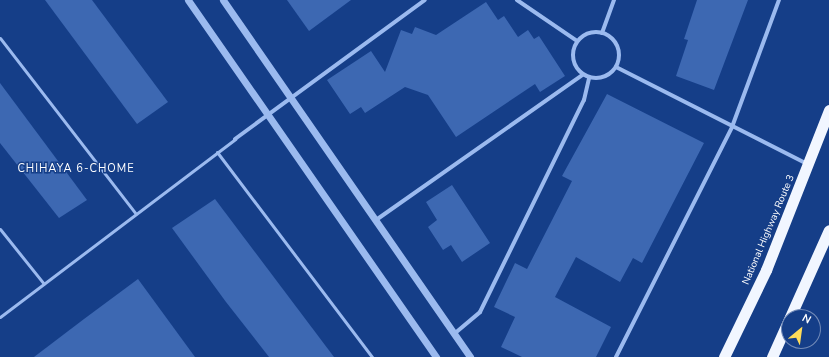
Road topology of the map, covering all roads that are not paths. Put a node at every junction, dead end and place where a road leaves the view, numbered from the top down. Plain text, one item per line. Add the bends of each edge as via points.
1 (188, 0) edge
2 (224, 0) edge
3 (425, 0) edge
4 (517, 0) edge
5 (614, 0) edge
6 (779, 0) edge
7 (602, 33) junction
8 (0, 38) edge
9 (577, 41) junction
10 (616, 67) junction
11 (582, 75) junction
12 (589, 78) junction
13 (291, 98) junction
14 (829, 110) edge
15 (269, 115) junction
16 (732, 126) junction
17 (235, 139) joint
18 (217, 152) junction
19 (809, 165) junction
20 (136, 214) junction
21 (376, 220) junction
22 (0, 229) edge
23 (829, 230) edge
24 (44, 284) junction
25 (793, 309) edge
26 (0, 317) edge
27 (454, 334) junction
28 (781, 336) edge
29 (372, 357) edge
30 (436, 357) edge
31 (470, 357) edge
32 (616, 357) edge
33 (724, 357) edge
34 (772, 357) edge

1 - 15 street
2 - 13 street
3 - 13 street
4 - 9 street
5 - 7 street
6 - 16 street
7 - 9 street via 588,33
7 - 10 street via 614,40 617,46 619,53
8 - 20 lane
9 - 11 street via 572,55 577,70
10 - 12 street via 605,77
10 - 16 street
11 - 12 street
11 - 21 street
12 - 27 street via 584,100 480,312
13 - 15 street
13 - 21 street
14 - 19 highway, National Highway Route 3
15 - 17 street
15 - 30 street
16 - 19 street
16 - 32 street
17 - 18 lane
18 - 20 lane
18 - 29 lane
19 - 33 highway, National Highway Route 3 via 766,270
20 - 24 lane
21 - 27 street
22 - 24 lane
23 - 25 highway
24 - 26 lane
27 - 31 street
28 - 34 highway

